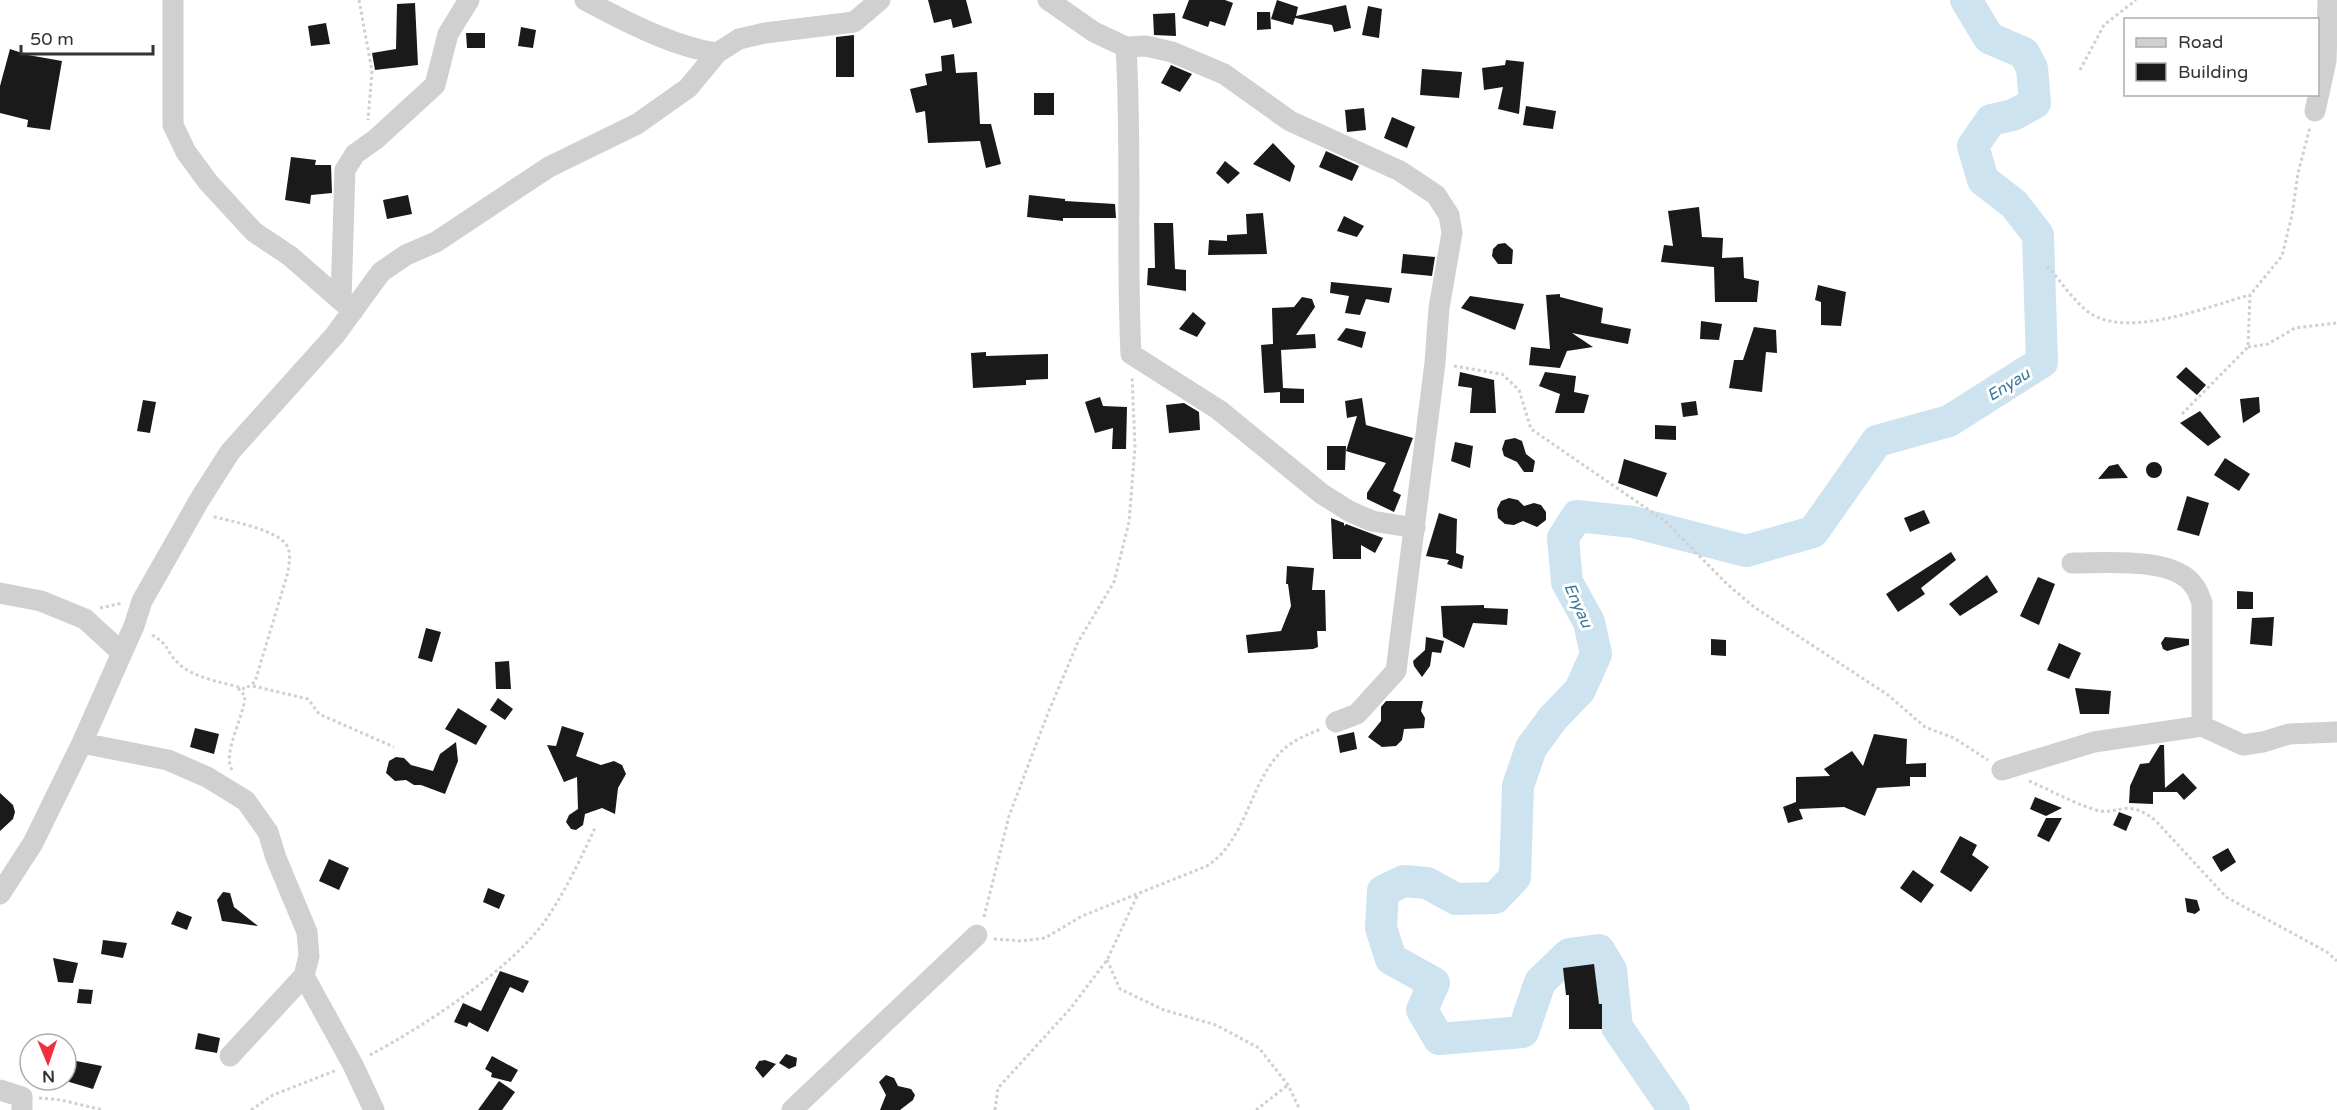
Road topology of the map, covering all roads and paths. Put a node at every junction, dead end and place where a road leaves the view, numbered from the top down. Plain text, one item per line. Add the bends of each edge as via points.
1 (172, 0) edge
2 (359, 0) edge
3 (469, 0) edge
4 (585, 0) edge
5 (880, 0) edge
6 (1048, 0) edge
7 (2136, 0) edge
8 (2328, 0) edge
9 (1126, 47) junction
10 (717, 53) junction
11 (2080, 70) dead end
12 (2319, 93) edge
13 (2318, 96) edge
14 (2315, 111) joint
15 (365, 146) junction
16 (2047, 266) dead end
17 (2250, 295) junction
18 (347, 305) junction
19 (2337, 322) edge
20 (2248, 347) junction
21 (1131, 354) junction
22 (1435, 363) junction
23 (2182, 414) dead end
24 (194, 511) junction
25 (1415, 528) junction
26 (2072, 563) dead end
27 (0, 593) edge
28 (142, 601) junction
29 (85, 619) junction
30 (134, 626) junction
31 (122, 653) junction
32 (236, 686) junction
33 (253, 686) junction
34 (1336, 722) joint
35 (2202, 726) junction
36 (2337, 732) edge
37 (82, 743) junction
38 (394, 747) dead end
39 (2002, 770) junction
40 (234, 772) dead end
41 (595, 828) dead end
42 (1139, 893) junction
43 (0, 894) edge
44 (977, 935) junction
45 (1107, 960) junction
46 (2337, 961) edge
47 (304, 976) junction
48 (230, 1056) dead end
49 (353, 1065) junction
50 (1288, 1085) junction
51 (0, 1090) edge
52 (22, 1103) edge
53 (103, 1110) edge
54 (250, 1110) edge
55 (374, 1110) edge
56 (792, 1110) edge
57 (996, 1110) edge
58 (1256, 1110) edge
59 (1300, 1110) edge

1 - 18 street via 175,132 208,182 254,232 290,256
2 - 15 path via 372,71
3 - 15 street via 448,34 435,85
4 - 10 street via 617,18 684,45
5 - 10 street via 854,22 751,35
6 - 9 street via 1094,32
7 - 11 path via 2104,25
8 - 12 street via 2326,62
9 - 21 street
9 - 22 street via 1146,46 1172,52 1224,74 1290,121 1400,171 1436,195 1449,215 1452,233 1439,308
10 - 18 street via 688,88 637,124 549,167 436,242 406,255
13 - 14 street
14 - 17 path via 2282,256
15 - 18 street via 345,170
16 - 17 path via 2088,312 2119,323 2148,322
17 - 20 path
18 - 24 street via 335,335 230,452
19 - 20 path via 2295,328 2268,344
20 - 23 path
21 - 25 street via 1219,410 1322,494 1349,511 1372,521
21 - 44 path via 1135,447 1132,490 1129,522 1114,582 1078,642 1048,713 1009,816 987,911
22 - 25 street
22 - 39 path via 1502,374 1519,390 1531,429 1665,521 1754,607 1888,695 1925,727 1954,738
24 - 28 street
24 - 33 path via 278,535 288,546 288,572
25 - 34 street via 1396,671 1357,714
26 - 35 street via 2137,563 2181,574 2194,585 2202,603
27 - 29 street via 41,601
28 - 29 path via 103,605
28 - 30 street
29 - 31 street
30 - 31 street
30 - 32 path via 165,642 178,663 194,674
31 - 37 street
32 - 33 path
32 - 40 path via 245,696 245,709 229,750
33 - 38 path via 308,699 319,714
34 - 42 path via 1300,738 1272,763 1231,843 1219,858
35 - 36 street via 2243,745 2289,734
35 - 39 street via 2094,742
37 - 43 street via 33,843
37 - 47 street via 168,760 222,786 253,808 268,832 307,932 309,956
39 - 46 path via 2095,810 2124,807 2143,811 2226,897
41 - 49 path via 545,922 525,945 411,1033
42 - 44 path via 1082,916 1045,938 1021,941
42 - 45 path
44 - 56 street
45 - 50 path via 1120,990 1164,1010 1216,1025 1259,1048
45 - 57 path via 1070,1009 998,1088
47 - 48 street
47 - 49 street
49 - 54 path via 298,1084
49 - 55 street
50 - 58 path
50 - 59 path
51 - 52 street
52 - 53 path via 61,1100

